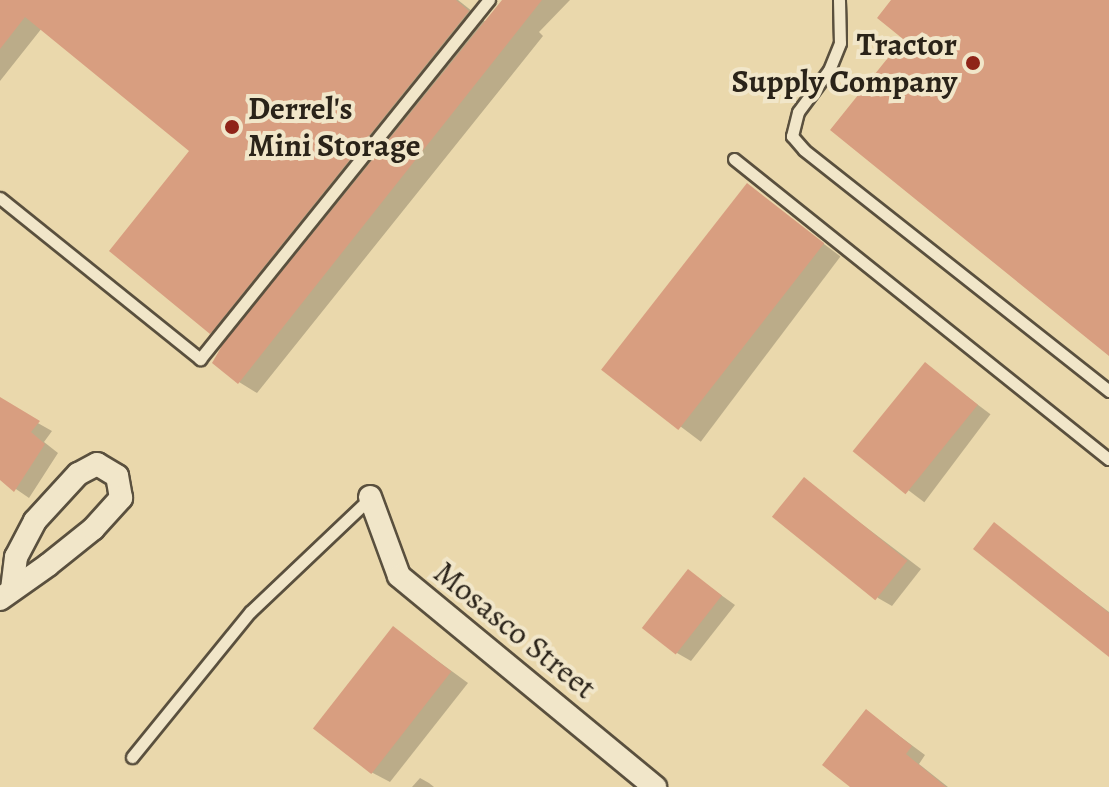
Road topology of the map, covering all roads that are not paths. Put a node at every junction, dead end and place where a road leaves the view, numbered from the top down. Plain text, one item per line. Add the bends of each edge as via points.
1 (489, 0) edge
2 (839, 0) edge
3 (734, 159) dead end
4 (0, 198) edge
5 (1109, 391) edge
6 (1109, 459) edge
7 (370, 497) joint
8 (6, 594) edge
9 (132, 757) dead end
10 (655, 787) edge

1 - 4 lane via 200,359
2 - 5 lane via 840,43 829,70 798,112 792,136
3 - 6 lane
7 - 9 lane via 250,612
7 - 10 street, Mosasco Street via 399,576
8 - 8 street via 121,498 117,476 97,464 78,474 35,521 16,557

